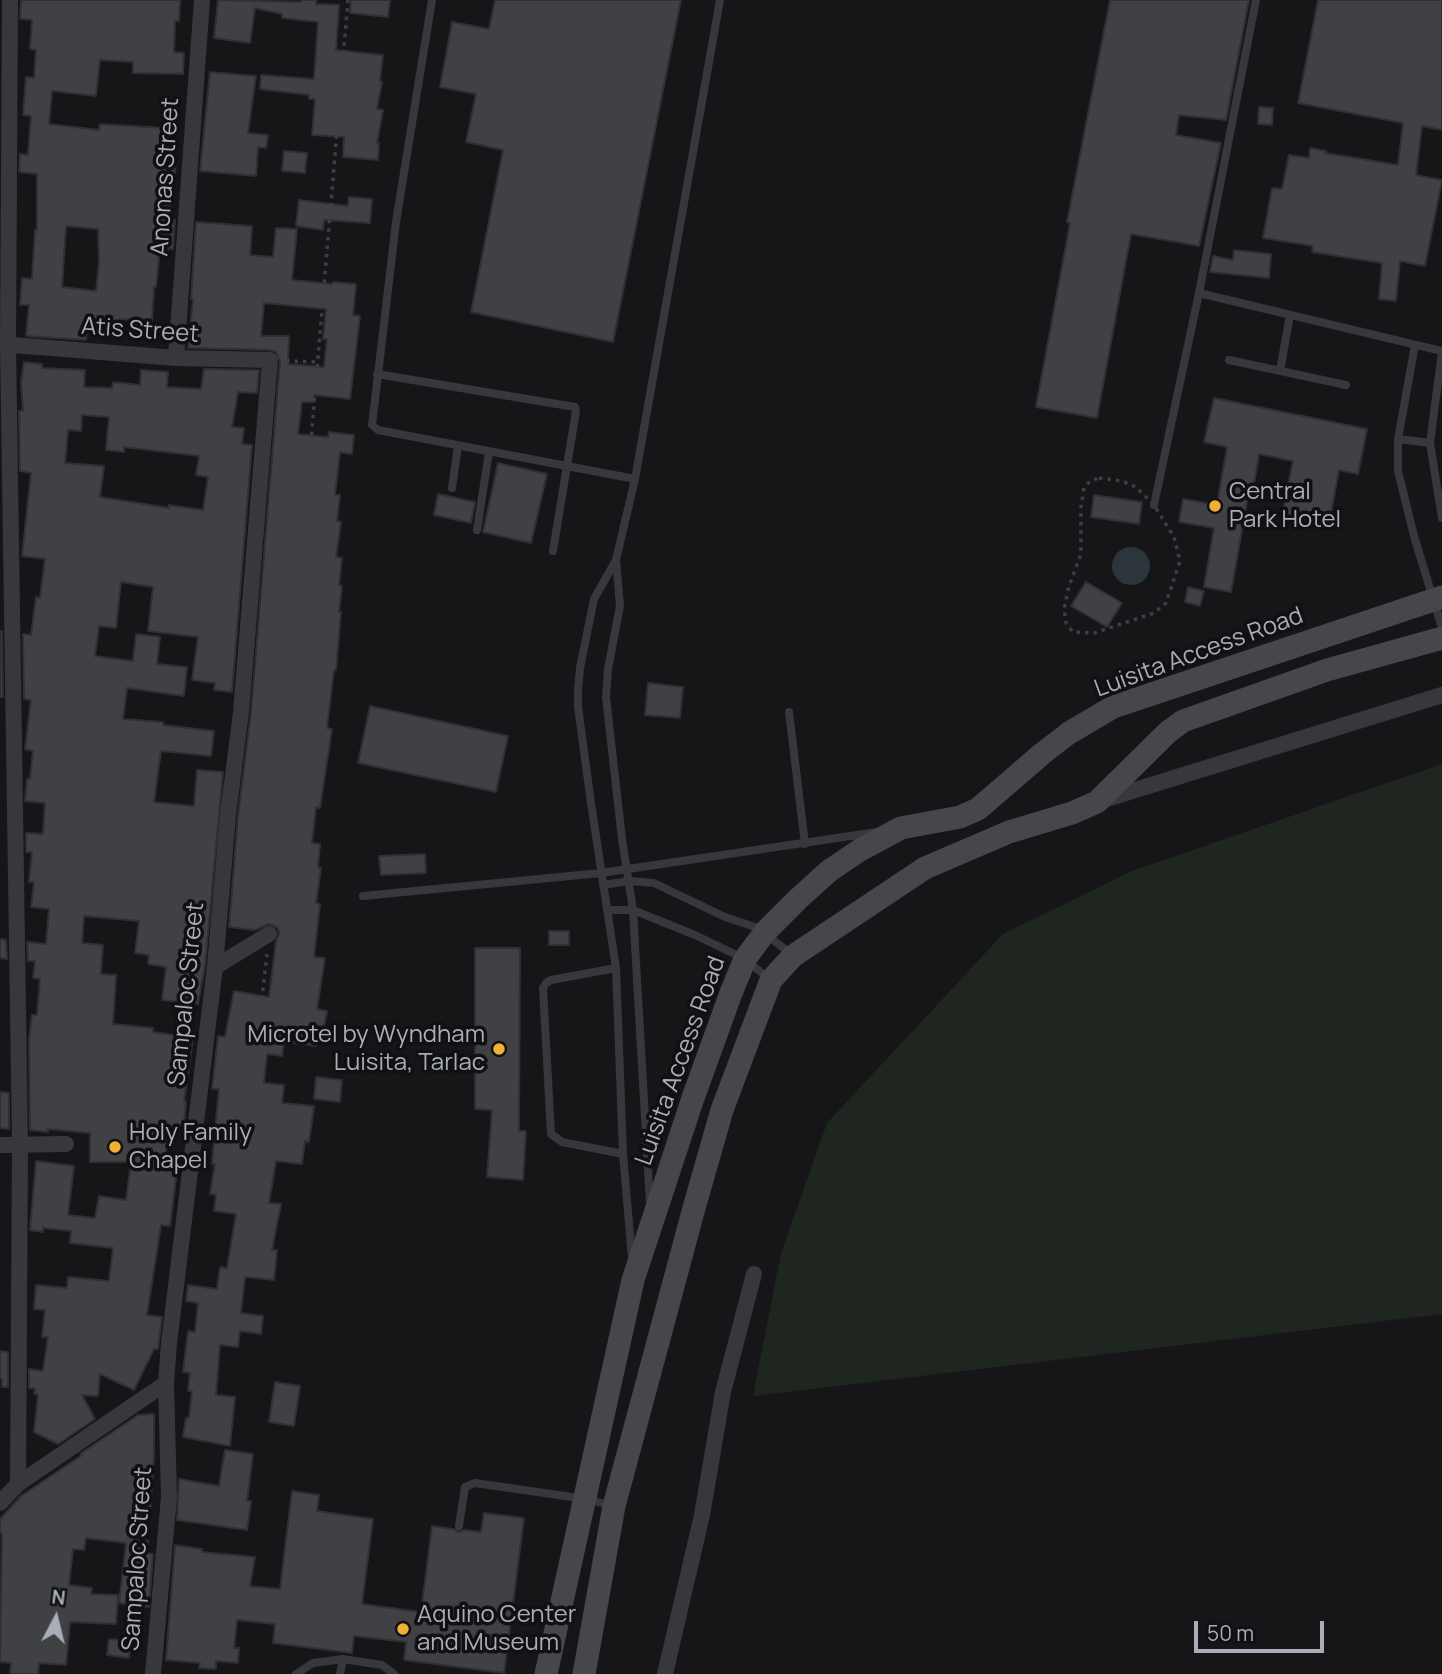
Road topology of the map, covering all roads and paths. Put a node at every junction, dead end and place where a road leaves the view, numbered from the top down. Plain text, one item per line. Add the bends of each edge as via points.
1 (10, 0) edge
2 (202, 0) edge
3 (348, 0) edge
4 (432, 0) edge
5 (720, 0) edge
6 (1256, 0) edge
7 (1199, 293) junction
8 (1290, 315) junction
9 (4, 344) edge
10 (1415, 345) junction
11 (1442, 351) edge
12 (176, 358) junction
13 (270, 360) junction
14 (1229, 360) dead end
15 (318, 362) junction
16 (1280, 371) junction
17 (377, 374) junction
18 (1346, 385) dead end
19 (1398, 439) junction
20 (1430, 443) junction
21 (458, 446) junction
22 (489, 452) junction
23 (568, 468) junction
24 (635, 479) junction
25 (452, 488) dead end
26 (1154, 505) junction
27 (1442, 518) edge
28 (477, 530) dead end
29 (553, 551) dead end
30 (616, 560) junction
31 (1437, 599) edge
32 (1442, 628) edge
33 (1442, 638) edge
34 (1442, 695) edge
35 (789, 712) dead end
36 (1097, 802) junction
37 (901, 828) junction
38 (805, 844) junction
39 (627, 867) junction
40 (601, 873) junction
41 (629, 881) junction
42 (603, 886) junction
43 (363, 896) dead end
44 (607, 910) junction
45 (634, 910) junction
46 (765, 932) junction
47 (270, 934) junction
48 (793, 956) junction
49 (745, 959) junction
50 (215, 967) junction
51 (616, 968) junction
52 (771, 981) junction
53 (254, 1067) dead end
54 (20, 1144) junction
55 (66, 1144) dead end
56 (0, 1145) edge
57 (623, 1154) junction
58 (651, 1224) junction
59 (754, 1274) dead end
60 (634, 1280) junction
61 (166, 1382) junction
62 (19, 1484) junction
63 (586, 1499) junction
64 (0, 1503) edge
65 (614, 1506) junction
66 (459, 1526) dead end
67 (343, 1659) junction
68 (152, 1674) edge
69 (296, 1674) edge
70 (340, 1674) edge
71 (394, 1674) edge
72 (546, 1674) edge
73 (584, 1674) edge
74 (665, 1674) edge

1 - 9 street
2 - 12 street, Anonas Street
3 - 15 path
4 - 17 lane
5 - 24 lane
6 - 7 lane
7 - 8 lane
7 - 26 lane
8 - 10 lane
8 - 16 lane
9 - 12 street, Atis Street
9 - 54 street
10 - 11 lane
10 - 19 lane
11 - 20 lane
12 - 13 street, Atis Street
13 - 15 path
13 - 50 street, Sampaloc Street
14 - 16 lane
15 - 47 path
16 - 18 lane
17 - 21 lane via 372,427
17 - 23 lane via 572,405 576,411
19 - 20 lane
19 - 31 lane via 1398,471
20 - 27 lane
21 - 22 lane
21 - 25 lane
22 - 23 lane
22 - 28 lane
23 - 24 lane
23 - 29 lane
24 - 30 lane
26 - 26 path via 1174,537 1180,561 1166,603 1154,613 1094,633 1073,632 1066,623 1065,609 1080,554 1084,488 1099,478 1122,481 1136,487
30 - 39 lane via 620,606 606,697
30 - 40 lane via 594,599 578,690
31 - 32 lane
31 - 37 main road, Luisita Access Road via 1112,707 1043,752 978,809
33 - 36 main road via 1327,670 1183,721
34 - 36 street
35 - 38 lane
36 - 48 main road via 1009,832 925,868
37 - 38 lane
37 - 46 main road, Luisita Access Road via 829,871
38 - 39 lane
39 - 40 lane
39 - 41 lane
40 - 42 lane
40 - 43 lane
41 - 42 lane
41 - 45 lane
41 - 46 lane via 654,883
42 - 44 lane
44 - 45 lane
44 - 51 lane
45 - 49 lane
45 - 58 lane
46 - 48 lane
46 - 49 main road, Luisita Access Road
47 - 50 street
47 - 53 path
48 - 52 main road
49 - 52 lane
49 - 58 main road, Luisita Access Road
50 - 61 street, Sampaloc Street
51 - 57 lane
51 - 57 lane via 551,980 543,988 551,1134 562,1142
52 - 65 main road via 722,1110
54 - 55 street
54 - 56 street
54 - 62 street
57 - 60 lane
58 - 60 main road, Luisita Access Road
59 - 74 street via 723,1392 702,1515
60 - 63 main road, Luisita Access Road
61 - 62 street
61 - 68 street, Sampaloc Street via 169,1497
62 - 64 street
63 - 65 lane
63 - 66 lane via 475,1483 465,1488
63 - 72 main road, Luisita Access Road
65 - 73 main road
67 - 69 lane via 313,1663
67 - 70 lane
67 - 71 lane via 382,1665

